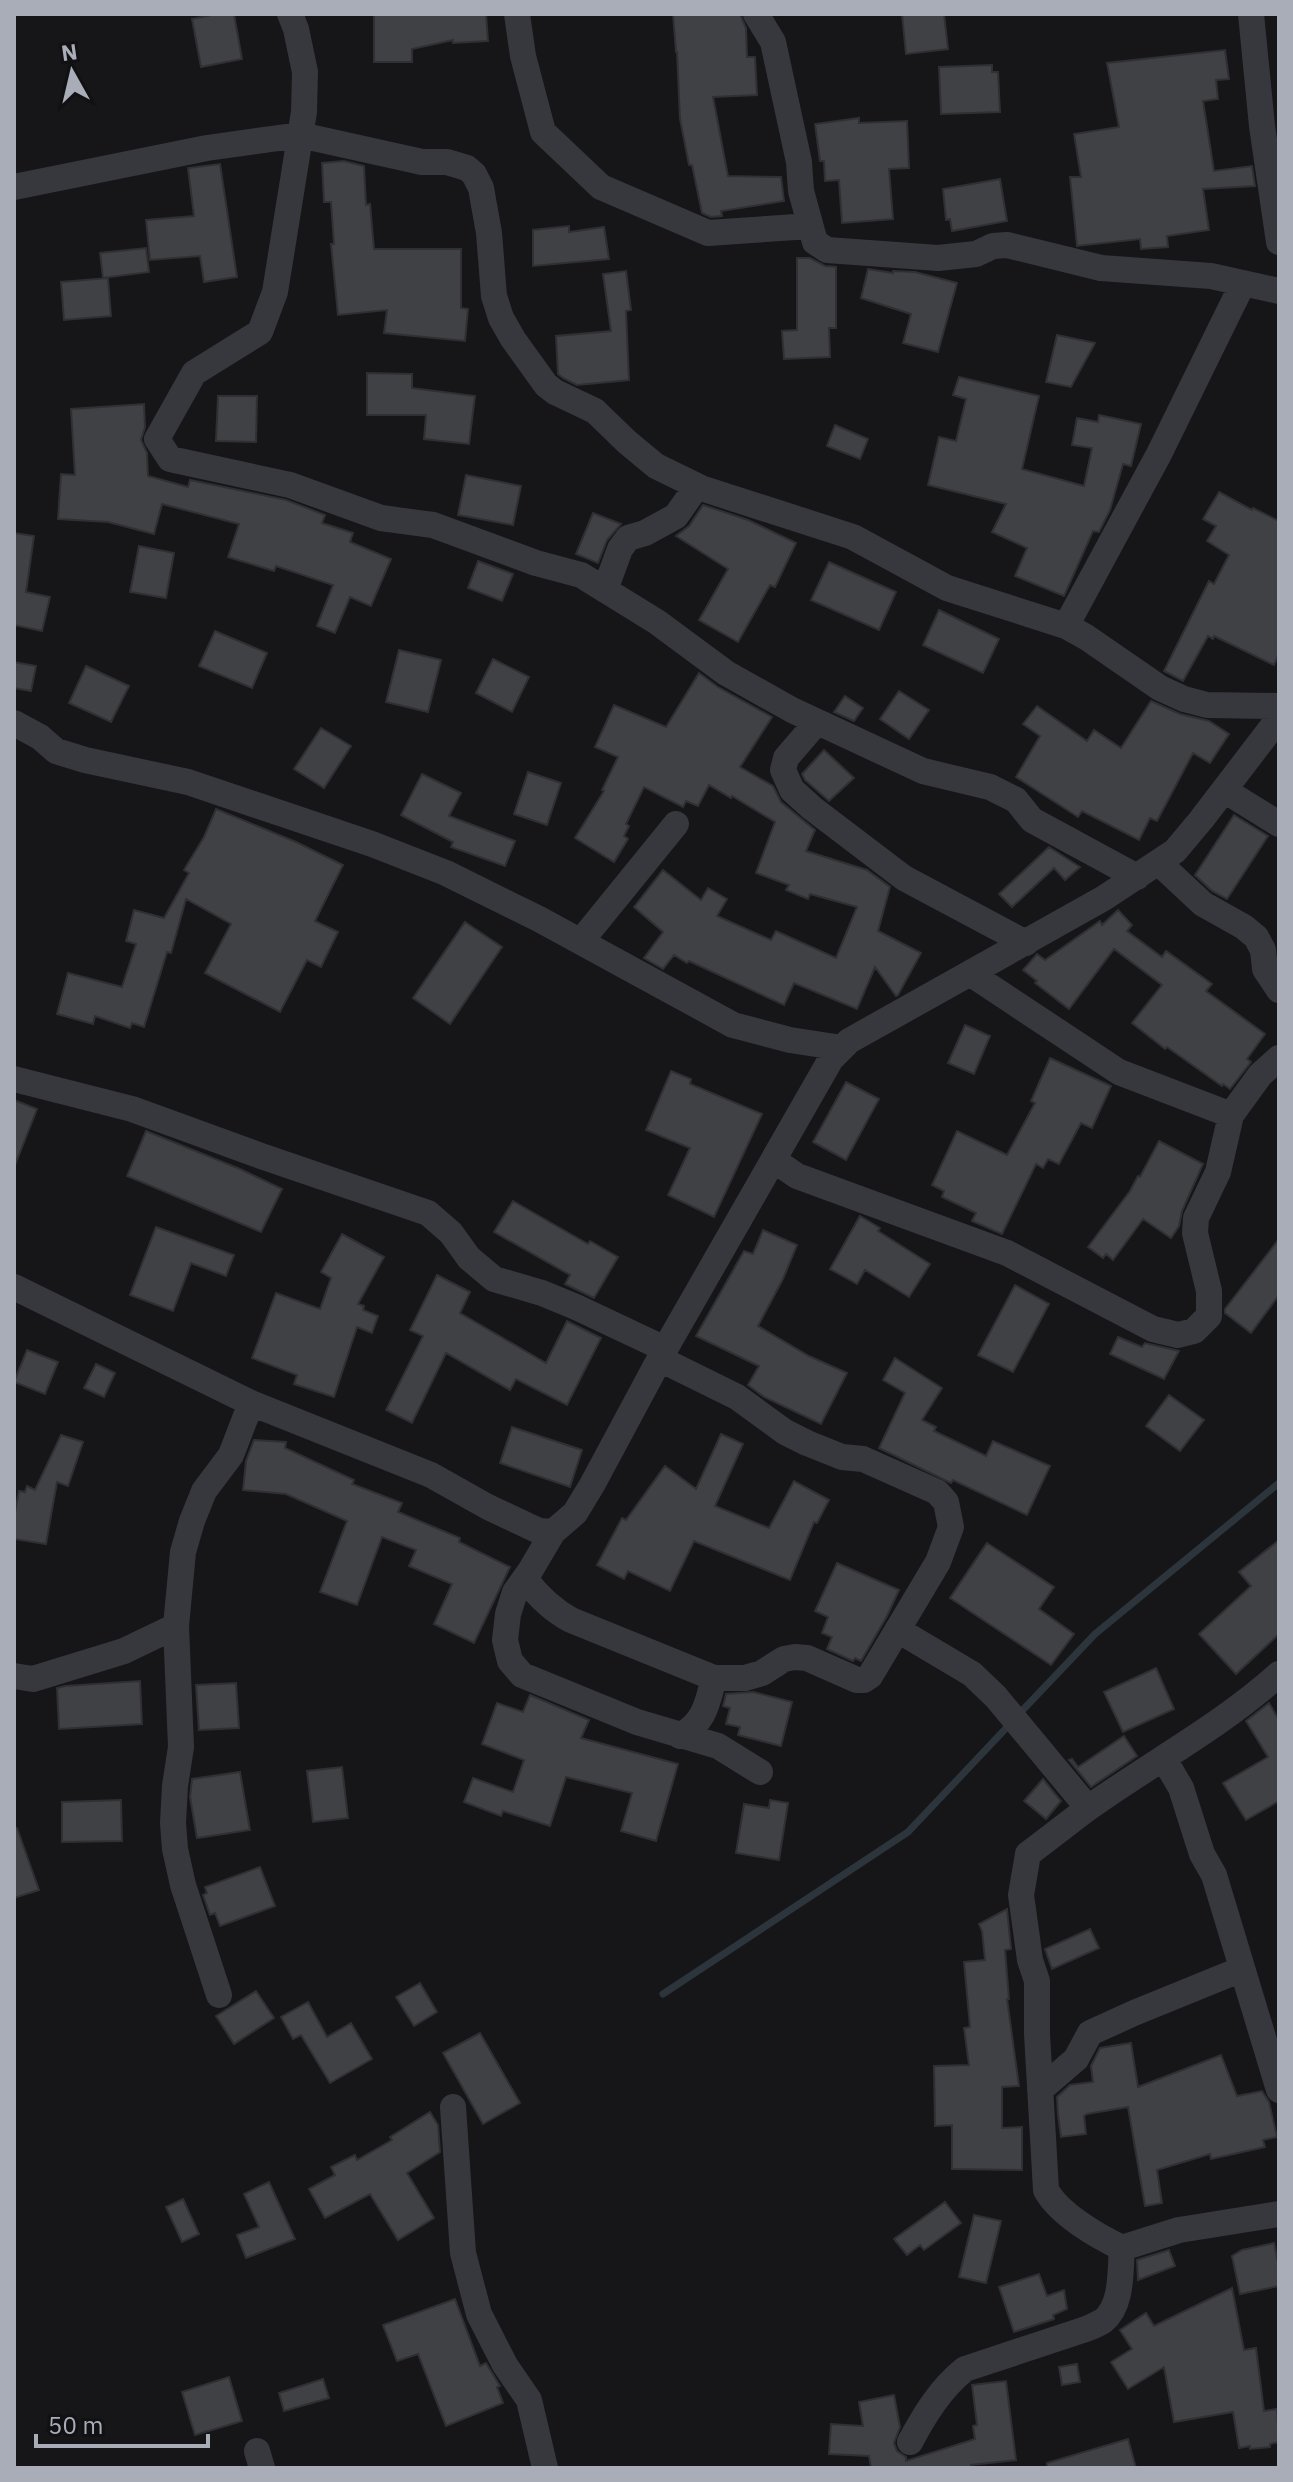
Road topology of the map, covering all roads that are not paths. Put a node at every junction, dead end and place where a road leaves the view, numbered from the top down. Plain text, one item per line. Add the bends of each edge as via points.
1 (290, 14) edge
2 (517, 14) edge
3 (756, 14) edge
4 (1251, 14) edge
5 (300, 135) junction
6 (14, 187) edge
7 (810, 226) junction
8 (1279, 242) edge
9 (1243, 283) junction
10 (1279, 291) edge
11 (697, 486) junction
12 (605, 590) junction
13 (1066, 626) junction
14 (1279, 706) edge
15 (1279, 718) edge
16 (817, 722) junction
17 (14, 723) edge
18 (1224, 790) junction
19 (676, 824) dead end
20 (1279, 824) edge
21 (1148, 870) junction
22 (581, 941) junction
23 (1026, 943) junction
24 (971, 974) junction
25 (1277, 978) edge
26 (842, 1048) junction
27 (1279, 1058) edge
28 (14, 1079) edge
29 (1231, 1115) junction
30 (775, 1161) junction
31 (14, 1287) edge
32 (663, 1354) junction
33 (251, 1403) junction
34 (553, 1532) junction
35 (525, 1579) junction
36 (176, 1626) junction
37 (898, 1630) junction
38 (1279, 1674) edge
39 (14, 1676) edge
40 (714, 1678) junction
41 (680, 1736) junction
42 (1164, 1759) junction
43 (760, 1772) dead end
44 (1088, 1808) junction
45 (1242, 1969) junction
46 (219, 1995) dead end
47 (1040, 2090) junction
48 (1279, 2090) edge
49 (453, 2107) dead end
50 (1279, 2214) edge
51 (1122, 2248) junction
52 (910, 2442) dead end
53 (545, 2468) edge

1 - 5 street via 305,72
2 - 7 street via 543,132 601,187 708,233
3 - 7 street via 773,42
4 - 8 street
5 - 6 street
5 - 11 street via 422,162 447,162 474,174 484,199 494,296 520,349 555,392 595,411 656,466
5 - 12 street via 275,292 260,332 194,373 157,439 170,459 290,485 381,518 433,525 581,575
7 - 9 street via 815,242 827,250 938,258 1007,245 1101,268
9 - 10 street
9 - 13 street
11 - 12 street via 676,516 628,538
11 - 13 street via 835,530 947,588
12 - 16 street via 726,673
13 - 14 street via 1184,699 1207,705
15 - 18 street
16 - 21 street via 923,771 990,787 1016,800 1032,820
16 - 23 street via 786,758 783,770 792,790 904,878
17 - 22 street via 56,751 188,782 372,844 446,873
18 - 20 street
18 - 21 street via 1175,851
19 - 22 street
21 - 23 street
21 - 25 street via 1256,937 1265,969
22 - 26 street via 733,1025
23 - 24 street
24 - 26 street
24 - 29 street via 1119,1072
26 - 30 street
27 - 29 street
28 - 32 street via 132,1109 428,1213 494,1279 576,1307
29 - 30 street via 1218,1172 1196,1218 1209,1316 1194,1331 1178,1335 1153,1329 1007,1253 797,1176
30 - 32 street
31 - 33 street
32 - 34 street via 575,1513
32 - 37 street via 785,1432 842,1457 863,1459 937,1492 946,1502 951,1527 947,1541
33 - 34 street via 431,1475 539,1531
33 - 36 street via 231,1455 204,1491 192,1521 183,1552
34 - 35 street
35 - 40 street via 557,1613
35 - 41 street via 515,1592 505,1640 510,1661 522,1675
36 - 39 street via 124,1651 33,1679
36 - 46 street via 181,1747 175,1849
37 - 40 street via 864,1680 795,1657 745,1678
37 - 44 street via 972,1674
38 - 42 street
40 - 41 street via 702,1716
41 - 43 street via 718,1746
42 - 44 street
42 - 45 street via 1181,1788 1214,1875
44 - 47 street via 1028,1854 1021,1895 1037,1981
45 - 47 street via 1090,2033 1076,2059
45 - 48 street
47 - 51 street via 1046,2190 1062,2210
49 - 53 street via 463,2253 479,2314 529,2400
50 - 51 street via 1179,2230
51 - 52 street via 1119,2291 1104,2321 965,2369 926,2411

